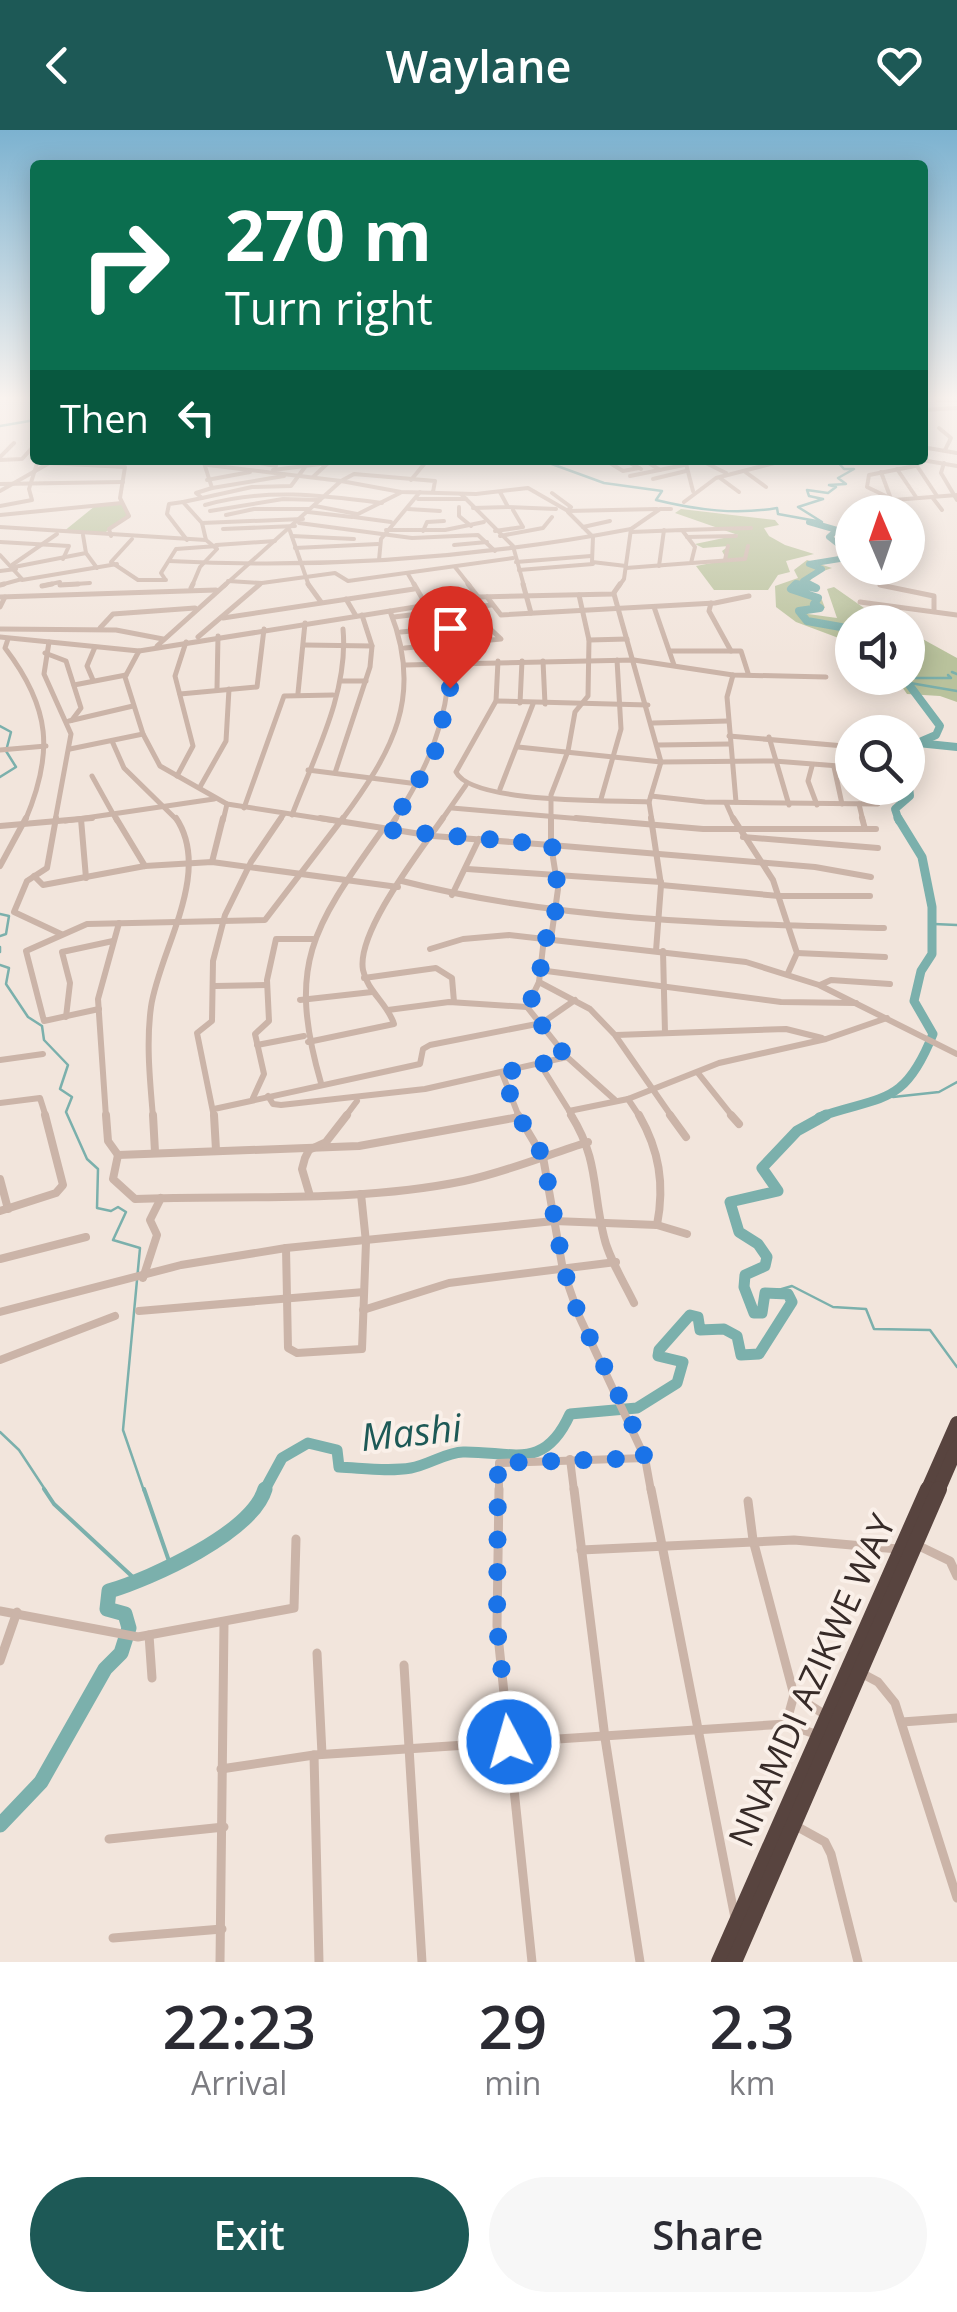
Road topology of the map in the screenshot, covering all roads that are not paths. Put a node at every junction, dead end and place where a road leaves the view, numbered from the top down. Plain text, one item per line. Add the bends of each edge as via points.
1 (30, 484) edge
2 (123, 484) edge
3 (210, 484) edge
4 (234, 484) edge
5 (290, 484) edge
6 (338, 484) edge
7 (356, 484) edge
8 (435, 484) edge
9 (691, 484) edge
10 (707, 484) edge
11 (729, 484) edge
12 (763, 484) edge
13 (927, 484) edge
14 (766, 487) dead end
15 (212, 488) junction
16 (693, 491) junction
17 (282, 492) junction
18 (299, 492) junction
19 (401, 492) junction
20 (420, 492) junction
21 (433, 492) junction
22 (499, 492) junction
23 (739, 492) dead end
24 (552, 493) dead end
25 (328, 494) junction
26 (460, 494) junction
27 (934, 496) junction
28 (925, 497) edge
29 (956, 497) edge
30 (202, 498) junction
31 (283, 499) junction
32 (297, 499) junction
33 (418, 499) junction
34 (466, 499) junction
35 (320, 500) junction
36 (183, 502) junction
37 (684, 502) dead end
38 (122, 503) junction
39 (382, 504) junction
40 (205, 505) dead end
41 (0, 506) edge
42 (459, 507) dead end
43 (472, 508) junction
44 (510, 508) junction
45 (311, 509) junction
46 (408, 509) junction
47 (558, 509) junction
48 (672, 509) dead end
49 (660, 510) junction
50 (942, 510) dead end
51 (210, 511) dead end
52 (440, 511) dead end
53 (567, 511) junction
54 (0, 515) edge
55 (226, 515) dead end
56 (355, 516) junction
57 (552, 517) dead end
58 (610, 521) dead end
59 (392, 522) junction
60 (444, 522) dead end
61 (486, 522) junction
62 (202, 523) junction
63 (299, 523) junction
64 (470, 525) junction
65 (0, 527) edge
66 (584, 527) junction
67 (752, 528) dead end
68 (223, 529) dead end
69 (423, 530) junction
70 (664, 530) junction
71 (682, 530) junction
72 (631, 531) junction
73 (385, 532) junction
74 (58, 533) junction
75 (291, 534) junction
76 (478, 534) junction
77 (496, 534) junction
78 (84, 535) junction
79 (736, 536) dead end
80 (112, 537) junction
81 (593, 537) junction
82 (686, 537) junction
83 (133, 538) junction
84 (188, 540) junction
85 (206, 540) junction
86 (279, 540) junction
87 (354, 540) dead end
88 (0, 542) edge
89 (487, 542) junction
90 (378, 544) junction
91 (554, 544) junction
92 (454, 545) dead end
93 (41, 546) junction
94 (217, 546) junction
95 (338, 546) junction
96 (728, 546) dead end
97 (748, 546) dead end
98 (295, 548) junction
99 (496, 552) junction
100 (86, 553) junction
101 (0, 556) edge
102 (591, 556) junction
103 (514, 557) junction
104 (564, 558) junction
105 (63, 559) junction
106 (379, 560) junction
107 (726, 560) junction
108 (169, 561) junction
109 (340, 562) junction
110 (204, 563) junction
111 (691, 563) junction
112 (302, 564) junction
113 (598, 564) junction
114 (106, 565) junction
115 (247, 565) junction
116 (659, 566) junction
117 (14, 567) junction
118 (455, 567) junction
119 (626, 567) junction
120 (520, 570) junction
121 (0, 571) edge
122 (408, 574) junction
123 (60, 576) junction
124 (304, 579) junction
125 (22, 580) junction
126 (166, 580) junction
127 (227, 582) junction
128 (90, 583) dead end
129 (262, 583) junction
130 (0, 585) edge
131 (60, 585) junction
132 (880, 585) dead end
133 (42, 586) dead end
134 (168, 588) junction
135 (191, 588) junction
136 (414, 589) junction
137 (217, 590) junction
138 (614, 594) junction
139 (579, 595) junction
140 (528, 596) junction
141 (749, 596) dead end
142 (2, 597) edge
143 (478, 597) junction
144 (487, 597) junction
145 (346, 599) junction
146 (860, 602) dead end
147 (322, 603) junction
148 (711, 604) junction
149 (426, 605) junction
150 (491, 605) junction
151 (0, 607) edge
152 (654, 607) junction
153 (196, 608) junction
154 (618, 609) junction
155 (582, 610) junction
156 (934, 611) junction
157 (531, 613) junction
158 (392, 614) junction
159 (957, 615) edge
160 (360, 616) junction
161 (223, 618) junction
162 (305, 624) junction
163 (0, 629) edge
164 (264, 629) junction
165 (344, 629) dead end
166 (99, 630) junction
167 (402, 632) junction
168 (218, 636) junction
169 (0, 637) edge
170 (8, 638) junction
171 (164, 639) junction
172 (627, 639) junction
173 (195, 640) junction
174 (590, 640) junction
175 (187, 641) junction
176 (49, 642) junction
177 (305, 645) junction
178 (348, 645) junction
179 (372, 646) junction
180 (95, 647) junction
181 (156, 647) junction
182 (405, 648) junction
183 (671, 651) junction
184 (731, 651) junction
185 (138, 652) junction
186 (45, 653) junction
187 (64, 660) junction
188 (88, 660) junction
189 (586, 660) junction
190 (617, 660) junction
191 (634, 660) junction
192 (498, 661) junction
193 (522, 661) junction
194 (543, 661) junction
195 (450, 662) junction
196 (405, 665) junction
197 (674, 665) junction
198 (748, 674) junction
199 (126, 675) junction
200 (733, 675) junction
201 (826, 677) dead end
202 (93, 680) junction
203 (342, 681) junction
204 (366, 681) junction
205 (74, 685) junction
206 (217, 689) junction
207 (229, 689) junction
208 (298, 693) junction
209 (180, 694) junction
210 (333, 695) junction
211 (496, 701) junction
212 (520, 703) junction
213 (533, 704) junction
214 (545, 704) junction
215 (648, 705) junction
216 (133, 706) junction
217 (580, 706) junction
218 (621, 706) junction
219 (70, 720) junction
220 (728, 721) junction
221 (653, 723) junction
222 (142, 734) junction
223 (729, 736) junction
224 (769, 738) junction
225 (112, 741) junction
226 (730, 744) junction
227 (658, 745) junction
228 (835, 745) edge
229 (46, 746) junction
230 (518, 746) junction
231 (70, 749) junction
232 (0, 750) edge
233 (568, 751) junction
234 (612, 756) junction
235 (732, 761) junction
236 (774, 761) junction
237 (661, 762) junction
238 (812, 766) junction
239 (834, 766) joint
240 (308, 770) junction
241 (835, 771) edge
242 (335, 773) junction
243 (92, 776) dead end
244 (177, 776) junction
245 (371, 777) junction
246 (418, 784) junction
247 (466, 784) junction
248 (200, 787) junction
249 (500, 790) junction
250 (550, 795) junction
251 (215, 799) junction
252 (601, 799) junction
253 (650, 799) junction
254 (726, 802) junction
255 (736, 802) junction
256 (164, 804) junction
257 (227, 804) junction
258 (817, 804) junction
259 (835, 804) edge
260 (789, 805) junction
261 (860, 805) edge
262 (244, 808) junction
263 (452, 808) junction
264 (552, 814) junction
265 (110, 815) junction
266 (288, 815) junction
267 (81, 820) junction
268 (54, 821) junction
269 (340, 822) junction
270 (652, 822) junction
271 (26, 824) junction
272 (0, 826) edge
273 (386, 829) junction
274 (737, 829) junction
275 (865, 829) junction
276 (876, 829) dead end
277 (433, 836) junction
278 (742, 837) junction
279 (479, 839) junction
280 (551, 844) junction
281 (878, 848) dead end
282 (659, 853) junction
283 (212, 862) junction
284 (758, 862) junction
285 (187, 863) junction
286 (251, 865) junction
287 (0, 866) edge
288 (146, 866) junction
289 (467, 869) junction
290 (299, 870) junction
291 (557, 875) junction
292 (34, 876) junction
293 (871, 877) dead end
294 (86, 878) junction
295 (348, 879) junction
296 (400, 884) junction
297 (661, 884) junction
298 (452, 896) junction
299 (779, 896) junction
300 (870, 896) dead end
301 (555, 906) junction
302 (662, 918) junction
303 (119, 922) junction
304 (172, 922) junction
305 (222, 922) junction
306 (790, 926) junction
307 (884, 928) dead end
308 (62, 934) junction
309 (548, 938) junction
310 (314, 939) junction
311 (113, 941) junction
312 (430, 949) dead end
313 (660, 951) junction
314 (797, 953) junction
315 (885, 957) dead end
316 (539, 970) junction
317 (788, 973) junction
318 (364, 978) junction
319 (539, 982) junction
320 (890, 984) dead end
321 (267, 985) junction
322 (820, 985) junction
323 (215, 986) junction
324 (663, 986) junction
325 (372, 992) junction
326 (300, 1000) junction
327 (575, 1000) junction
328 (454, 1002) junction
329 (857, 1003) junction
330 (528, 1007) junction
331 (99, 1010) junction
332 (388, 1010) junction
333 (66, 1017) junction
334 (888, 1018) junction
335 (542, 1023) junction
336 (665, 1033) junction
337 (615, 1035) junction
338 (306, 1039) junction
339 (826, 1039) junction
340 (256, 1045) junction
341 (43, 1054) dead end
342 (957, 1054) edge
343 (567, 1058) junction
344 (0, 1060) edge
345 (540, 1064) junction
346 (502, 1073) junction
347 (698, 1073) junction
348 (321, 1083) junction
349 (652, 1092) junction
350 (268, 1096) junction
351 (253, 1099) junction
352 (628, 1099) junction
353 (358, 1100) junction
354 (616, 1101) junction
355 (0, 1104) edge
356 (214, 1108) junction
357 (569, 1111) junction
358 (519, 1117) junction
359 (739, 1124) dead end
360 (686, 1137) dead end
361 (588, 1142) junction
362 (320, 1145) junction
363 (216, 1150) junction
364 (155, 1152) junction
365 (118, 1155) junction
366 (543, 1156) junction
367 (0, 1179) edge
368 (361, 1194) junction
369 (310, 1196) junction
370 (162, 1197) junction
371 (4, 1210) edge
372 (554, 1221) junction
373 (600, 1221) junction
374 (657, 1225) junction
375 (687, 1234) dead end
376 (86, 1237) dead end
377 (366, 1242) junction
378 (286, 1248) junction
379 (0, 1259) edge
380 (616, 1262) junction
381 (564, 1270) junction
382 (136, 1279) junction
383 (364, 1292) junction
384 (287, 1300) junction
385 (634, 1303) dead end
386 (364, 1310) junction
387 (139, 1311) dead end
388 (0, 1312) edge
389 (115, 1316) dead end
390 (0, 1360) edge
391 (957, 1423) edge
392 (957, 1447) edge
393 (645, 1458) junction
394 (570, 1459) junction
395 (748, 1501) dead end
396 (296, 1539) dead end
397 (753, 1540) junction
398 (909, 1546) junction
399 (665, 1548) junction
400 (580, 1550) junction
401 (957, 1576) edge
402 (0, 1611) edge
403 (16, 1612) junction
404 (224, 1624) junction
405 (144, 1636) junction
406 (317, 1653) dead end
407 (0, 1661) edge
408 (404, 1665) dead end
409 (859, 1672) junction
410 (152, 1678) dead end
411 (794, 1695) junction
412 (957, 1718) edge
413 (832, 1719) junction
414 (902, 1722) junction
415 (786, 1724) junction
416 (701, 1730) junction
417 (819, 1736) junction
418 (605, 1738) junction
419 (509, 1742) junction
420 (410, 1750) junction
421 (318, 1754) junction
422 (221, 1769) junction
423 (794, 1825) junction
424 (224, 1828) junction
425 (109, 1839) dead end
426 (957, 1898) edge
427 (736, 1924) junction
428 (222, 1929) junction
429 (113, 1938) dead end
430 (220, 1962) edge
431 (320, 1962) edge
432 (422, 1962) edge
433 (532, 1962) edge
434 (640, 1962) edge
435 (720, 1962) edge
436 (734, 1962) edge
437 (858, 1962) edge

1 - 41 street via 32,500
2 - 38 street
3 - 15 street
4 - 15 street
5 - 30 street
6 - 25 street
7 - 19 street
8 - 21 street
9 - 16 street
10 - 16 street
11 - 23 street
12 - 14 street
13 - 27 street
15 - 30 street via 197,492
16 - 37 street
17 - 18 street
17 - 31 street
17 - 40 street
18 - 25 street
18 - 32 street
19 - 20 street
19 - 39 street
20 - 21 street
20 - 33 street
21 - 26 street
22 - 26 street
22 - 44 street
22 - 47 street via 530,488
24 - 53 street via 572,507
25 - 35 street
25 - 39 street
26 - 34 street
27 - 28 street
27 - 29 street
27 - 50 street
30 - 36 street
31 - 32 street
31 - 51 street
32 - 35 street
33 - 34 street
33 - 46 street
34 - 43 street
35 - 45 street
36 - 62 street
36 - 84 street via 170,504 167,514
38 - 54 street
38 - 80 street via 130,516 108,529
39 - 56 street
42 - 64 street
43 - 44 street
43 - 61 street
44 - 47 street
44 - 77 street via 522,526
45 - 55 street via 254,508
45 - 56 street
45 - 63 street
46 - 52 street
46 - 59 street
47 - 53 street
48 - 49 street
49 - 53 street
49 - 72 street
53 - 66 street
56 - 59 street
57 - 77 street via 543,528
58 - 66 street
59 - 73 street
60 - 69 street via 427,522
61 - 64 street
61 - 77 street
62 - 63 street
62 - 85 street
63 - 68 street
63 - 73 street
63 - 75 street
64 - 69 street
64 - 76 street
65 - 74 street
66 - 81 street
67 - 71 street
69 - 73 street
70 - 71 street
70 - 72 street
70 - 116 street
71 - 82 street
72 - 81 street
72 - 119 street
73 - 76 street
73 - 90 street
74 - 78 street
74 - 93 street
75 - 86 street
75 - 87 street
75 - 98 street
76 - 89 street
77 - 103 street via 511,544
78 - 80 street
78 - 100 street
79 - 82 street
80 - 83 street
81 - 91 street
81 - 102 street
82 - 111 street via 695,547
83 - 84 street
83 - 114 street
84 - 85 street
85 - 94 street
86 - 94 street
86 - 115 street
88 - 93 street
89 - 92 street
89 - 99 street
90 - 95 street
90 - 106 street
91 - 103 street
91 - 104 street
93 - 105 street via 67,544 72,548
93 - 117 street
94 - 108 street via 178,548
94 - 110 street
95 - 98 street
95 - 109 street
96 - 107 street
97 - 107 street via 745,559
98 - 112 street
99 - 103 street
99 - 106 street
100 - 105 street
100 - 114 street
101 - 117 street
102 - 104 street
102 - 113 street
103 - 104 street
103 - 118 street
103 - 120 street
105 - 117 street
106 - 109 street
107 - 111 street
108 - 110 street
108 - 126 street via 161,574
109 - 112 street
110 - 115 street
110 - 135 street
111 - 116 street
112 - 115 street
112 - 124 street
113 - 119 street
113 - 120 street
114 - 123 street
114 - 126 street via 140,581
115 - 127 street
116 - 119 street
117 - 121 street
117 - 125 street
118 - 122 street
118 - 143 street
119 - 138 street
120 - 140 street
122 - 124 street
122 - 136 street
123 - 125 street
123 - 131 street
124 - 129 street
124 - 147 street
125 - 130 street
126 - 134 street
127 - 129 street
127 - 137 street
128 - 131 street
129 - 161 street
131 - 133 street
132 - 156 street via 934,596
134 - 135 street
134 - 142 street
135 - 137 street
136 - 145 street
136 - 149 street
137 - 153 street
138 - 139 street
138 - 154 street
139 - 140 street
139 - 155 street
140 - 144 street
140 - 157 street
141 - 148 street
142 - 151 street
143 - 144 street
143 - 149 street
144 - 150 street
145 - 147 street
145 - 160 street
146 - 156 street
147 - 161 street
148 - 152 street
148 - 184 street via 708,611
149 - 158 street
150 - 157 street via 497,614
150 - 158 street
152 - 154 street
152 - 183 street
153 - 166 street via 113,614
153 - 171 street
154 - 155 street
154 - 172 street
155 - 157 street
155 - 174 street
156 - 159 street
158 - 160 street
158 - 167 street
160 - 162 street
160 - 179 street
161 - 173 street
162 - 164 street
162 - 177 street
163 - 166 street
164 - 168 street
164 - 207 street via 259,685
165 - 178 street
166 - 171 street
167 - 182 street
167 - 182 street via 485,624 501,639
168 - 173 street
168 - 206 street
169 - 170 street
170 - 176 street
170 - 229 street via 6,648 21,668
171 - 181 street
172 - 174 street
172 - 191 street
173 - 175 street
174 - 189 street
175 - 181 street
175 - 209 street via 176,670
176 - 180 street
176 - 186 street
177 - 178 street
177 - 208 street
178 - 179 street
178 - 203 street
179 - 204 street
180 - 185 street
180 - 188 street
181 - 185 street
182 - 196 street
183 - 184 street
183 - 197 street
184 - 198 street via 743,652
185 - 199 street
186 - 187 street
186 - 219 street via 48,687
187 - 188 street
187 - 205 street
188 - 202 street
189 - 190 street
189 - 194 street
189 - 217 street via 588,696
190 - 191 street
190 - 218 street
191 - 197 street
191 - 215 street
192 - 193 street
192 - 195 street
192 - 211 street
193 - 194 street
193 - 212 street
194 - 214 street
195 - 196 street
195 - 246 street via 443,724
196 - 245 street via 406,694 394,735
197 - 200 street
198 - 200 street
198 - 201 street
199 - 202 street
199 - 216 street
200 - 220 street
202 - 205 street
203 - 204 street
203 - 210 street
204 - 242 street
205 - 219 street via 81,708
206 - 207 street
206 - 209 street
207 - 248 street via 226,741
208 - 210 street
208 - 262 street via 282,699
209 - 244 street via 193,746
210 - 240 street
211 - 212 street
211 - 247 street via 456,772
212 - 213 street
213 - 214 street
213 - 230 street
214 - 217 street
215 - 218 street
215 - 221 street
216 - 219 street
216 - 222 street
217 - 218 street
217 - 233 street
218 - 234 street
219 - 231 street
220 - 221 street
220 - 223 street
221 - 227 street
222 - 225 street
222 - 244 street via 160,766
223 - 224 street
223 - 226 street
224 - 228 street
224 - 236 street
225 - 231 street
225 - 256 street via 116,762
226 - 227 street
226 - 235 street
227 - 237 street
229 - 232 street
229 - 271 street
230 - 233 street
230 - 249 street
231 - 268 street
233 - 234 street
233 - 250 street
234 - 237 street
234 - 252 street
235 - 236 street
235 - 237 street
235 - 255 street
236 - 238 street
236 - 260 street
237 - 253 street
238 - 239 street
238 - 258 street via 808,781
239 - 241 street
240 - 242 street
240 - 266 street
242 - 245 street
243 - 265 street
244 - 248 street
245 - 246 street
245 - 269 street
246 - 273 street
247 - 249 street
247 - 263 street
248 - 251 street
249 - 250 street
250 - 252 street
250 - 264 street
251 - 256 street
251 - 257 street
252 - 253 street
253 - 254 street
253 - 270 street
254 - 255 street
254 - 274 street
255 - 260 street
256 - 265 street
256 - 285 street via 184,832
257 - 262 street
257 - 283 street
258 - 259 street
258 - 260 street
261 - 275 street
262 - 266 street
263 - 264 street
263 - 277 street
264 - 270 street
264 - 280 street
265 - 267 street
265 - 288 street
266 - 269 street
266 - 286 street
267 - 268 street
267 - 294 street
268 - 271 street
268 - 292 street via 47,868
269 - 273 street
269 - 290 street
270 - 274 street
270 - 282 street
271 - 272 street
271 - 287 street
273 - 277 street
273 - 295 street
274 - 275 street
274 - 278 street
275 - 276 street
277 - 279 street
277 - 296 street
278 - 281 street
278 - 284 street
279 - 280 street
279 - 289 street
280 - 282 street
280 - 291 street
282 - 284 street
282 - 297 street
283 - 285 street
283 - 286 street
284 - 293 street
284 - 299 street
285 - 288 street
285 - 304 street
286 - 290 street
286 - 305 street
288 - 294 street
289 - 291 street
289 - 298 street
290 - 295 street
290 - 305 street via 262,922
291 - 297 street
291 - 301 street
292 - 294 street via 40,885
292 - 308 street via 14,912
295 - 296 street
295 - 310 street
296 - 298 street
296 - 318 street via 368,937
297 - 299 street
297 - 302 street
298 - 301 street
299 - 300 street
299 - 306 street
301 - 302 street
301 - 309 street
302 - 306 street
302 - 313 street
303 - 304 street
303 - 308 street
303 - 311 street
304 - 305 street
304 - 364 street via 151,1009
305 - 323 street
306 - 307 street
306 - 314 street
308 - 333 street via 24,955 44,1021
309 - 312 street via 483,935
309 - 313 street
309 - 316 street
310 - 321 street via 276,939
310 - 326 street
311 - 331 street
311 - 333 street via 62,952 70,983
313 - 317 street
313 - 324 street
314 - 315 street
314 - 317 street
316 - 319 street
316 - 324 street
317 - 322 street
318 - 325 street
318 - 328 street via 436,968 452,978
319 - 327 street
319 - 330 street
320 - 322 street
321 - 323 street
321 - 340 street via 269,1021 254,1034
322 - 329 street
323 - 356 street via 212,1021 197,1033
324 - 329 street via 781,1002
324 - 336 street
325 - 326 street
325 - 332 street
326 - 338 street
327 - 335 street
327 - 337 street
328 - 330 street
328 - 332 street
329 - 334 street
330 - 335 street
331 - 333 street
331 - 365 street via 108,1141
332 - 338 street via 390,1028
334 - 339 street
334 - 342 street
335 - 343 street
335 - 348 street via 430,1045 420,1064
336 - 337 street
336 - 339 street via 786,1030
337 - 349 street
338 - 340 street
338 - 348 street
339 - 347 street
340 - 351 street via 264,1074
341 - 344 street
343 - 345 street
343 - 354 street
345 - 346 street
345 - 357 street
346 - 353 street
346 - 358 street
347 - 349 street
347 - 359 street
348 - 350 street
349 - 352 street
349 - 360 street
350 - 351 street
350 - 353 street via 281,1105
351 - 356 street
352 - 354 street
352 - 374 street via 654,1139 660,1162
353 - 362 street
354 - 357 street
355 - 371 street via 40,1098 63,1166 61,1190
356 - 363 street
357 - 361 street
358 - 362 street via 359,1146
358 - 366 street
361 - 366 street
361 - 373 street
362 - 363 street
362 - 369 street via 309,1150 302,1169
363 - 364 street
364 - 365 street
365 - 370 street via 113,1179 119,1189 135,1199
366 - 368 street via 460,1182
366 - 372 street
367 - 371 street
368 - 369 street
368 - 377 street
369 - 370 street
370 - 382 street via 150,1220 157,1233
372 - 373 street
372 - 377 street
372 - 381 street
373 - 374 street
373 - 380 street
374 - 375 street
376 - 379 street
377 - 378 street
377 - 383 street
378 - 382 street
378 - 384 street
380 - 381 street
380 - 385 street
381 - 386 street via 448,1284
381 - 393 street
382 - 388 street
383 - 384 street
383 - 386 street
384 - 386 street via 286,1344 297,1353 362,1348
384 - 387 street
389 - 390 street
391 - 398 highway, NNAMDI AZIKWE WAY
392 - 398 highway, NNAMDI AZIKWE WAY
393 - 394 street
393 - 399 street
394 - 400 street
394 - 419 street via 498,1463 497,1626
395 - 397 street
396 - 404 street via 294,1608
397 - 398 street
397 - 399 street
397 - 411 street
398 - 401 street via 943,1555
398 - 409 highway, NNAMDI AZIKWE WAY
398 - 413 highway, NNAMDI AZIKWE WAY
399 - 400 street
399 - 416 street
400 - 418 street
402 - 403 street
403 - 405 street
403 - 407 street
404 - 405 street
404 - 422 street
405 - 410 street
406 - 421 street
408 - 420 street
409 - 413 highway, NNAMDI AZIKWE WAY
409 - 414 street via 888,1692
411 - 413 street
411 - 415 street
412 - 414 street
413 - 417 highway, NNAMDI AZIKWE WAY
413 - 423 highway, NNAMDI AZIKWE WAY
414 - 426 street
415 - 416 street
415 - 417 street
416 - 418 street
416 - 427 street
417 - 427 highway, NNAMDI AZIKWE WAY
418 - 419 street
418 - 434 street
419 - 420 street
419 - 433 street
420 - 421 street
420 - 432 street
421 - 422 street
421 - 431 street
422 - 424 street
423 - 436 highway, NNAMDI AZIKWE WAY
423 - 437 street via 825,1842 831,1854
424 - 425 street
424 - 428 street
427 - 435 highway, NNAMDI AZIKWE WAY
428 - 429 street
428 - 430 street

